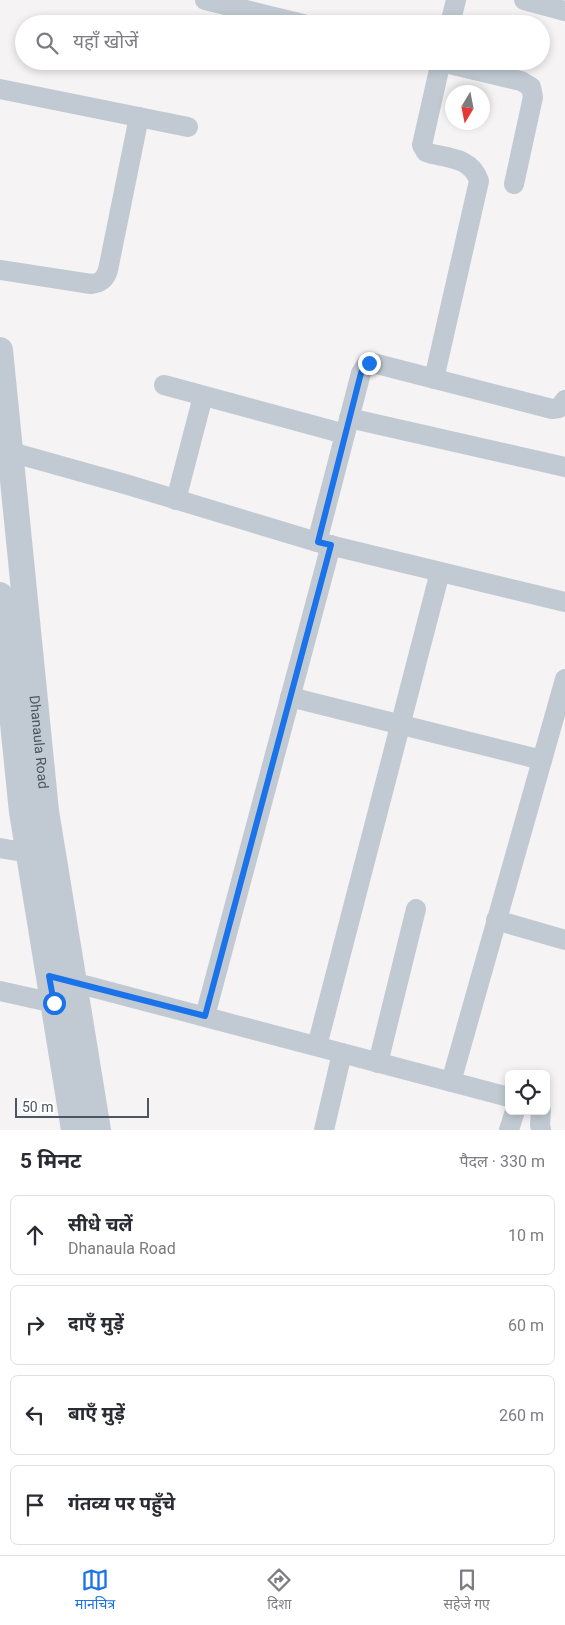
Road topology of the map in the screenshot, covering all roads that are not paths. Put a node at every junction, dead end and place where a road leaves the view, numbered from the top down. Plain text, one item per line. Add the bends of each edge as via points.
1 (205, 0) edge
2 (456, 0) edge
3 (524, 0) edge
4 (565, 11) edge
5 (266, 15) edge
6 (452, 15) edge
7 (439, 70) edge
8 (475, 70) edge
9 (0, 89) edge
10 (139, 117) junction
11 (188, 127) dead end
12 (514, 184) dead end
13 (0, 270) edge
14 (0, 350) edge
15 (434, 379) junction
16 (164, 386) dead end
17 (203, 396) junction
18 (565, 400) edge
19 (347, 426) junction
20 (5, 450) edge
21 (565, 467) edge
22 (176, 500) junction
23 (324, 543) junction
24 (440, 572) junction
25 (0, 595) edge
26 (565, 602) edge
27 (4, 669) edge
28 (565, 679) edge
29 (290, 697) junction
30 (400, 724) junction
31 (542, 760) junction
32 (0, 848) edge
33 (41, 852) junction
34 (416, 909) dead end
35 (496, 920) junction
36 (565, 940) edge
37 (49, 976) junction
38 (74, 982) junction
39 (0, 991) edge
40 (54, 1003) junction
41 (205, 1016) junction
42 (317, 1046) junction
43 (342, 1053) junction
44 (378, 1062) junction
45 (451, 1082) junction
46 (505, 1097) edge
47 (514, 1115) edge
48 (541, 1115) edge
49 (74, 1130) edge
50 (98, 1130) edge
51 (324, 1130) edge
52 (509, 1130) edge
53 (541, 1130) edge

1 - 5 street
2 - 6 street
3 - 4 street
7 - 15 street via 422,145 426,152 467,163 479,181
8 - 12 street via 521,81 531,87 533,97
9 - 10 street
10 - 11 street
10 - 13 street via 106,277 98,284 91,284
14 - 20 street, Dhanaula Road
15 - 18 street via 552,409 559,408
15 - 19 street via 366,364
16 - 17 street
17 - 19 street
17 - 22 street
19 - 21 street
19 - 23 street
20 - 22 street
20 - 33 street, Dhanaula Road via 46,811
22 - 23 street
23 - 24 street
23 - 29 street
24 - 26 street
24 - 30 street
25 - 27 street, Dhanaula Road
27 - 33 street, Dhanaula Road via 22,812
28 - 31 street
29 - 30 street
29 - 41 street
30 - 31 street
30 - 42 street
31 - 35 street
32 - 33 street
33 - 37 street, Dhanaula Road
33 - 38 street, Dhanaula Road
34 - 44 street
35 - 36 street
35 - 45 street
37 - 38 street
37 - 40 street, Dhanaula Road
38 - 41 street
38 - 50 street, Dhanaula Road
39 - 40 street
40 - 49 street, Dhanaula Road
41 - 42 street
42 - 43 street
43 - 44 street
43 - 51 street
44 - 45 street
45 - 46 street
47 - 52 street
48 - 53 street

